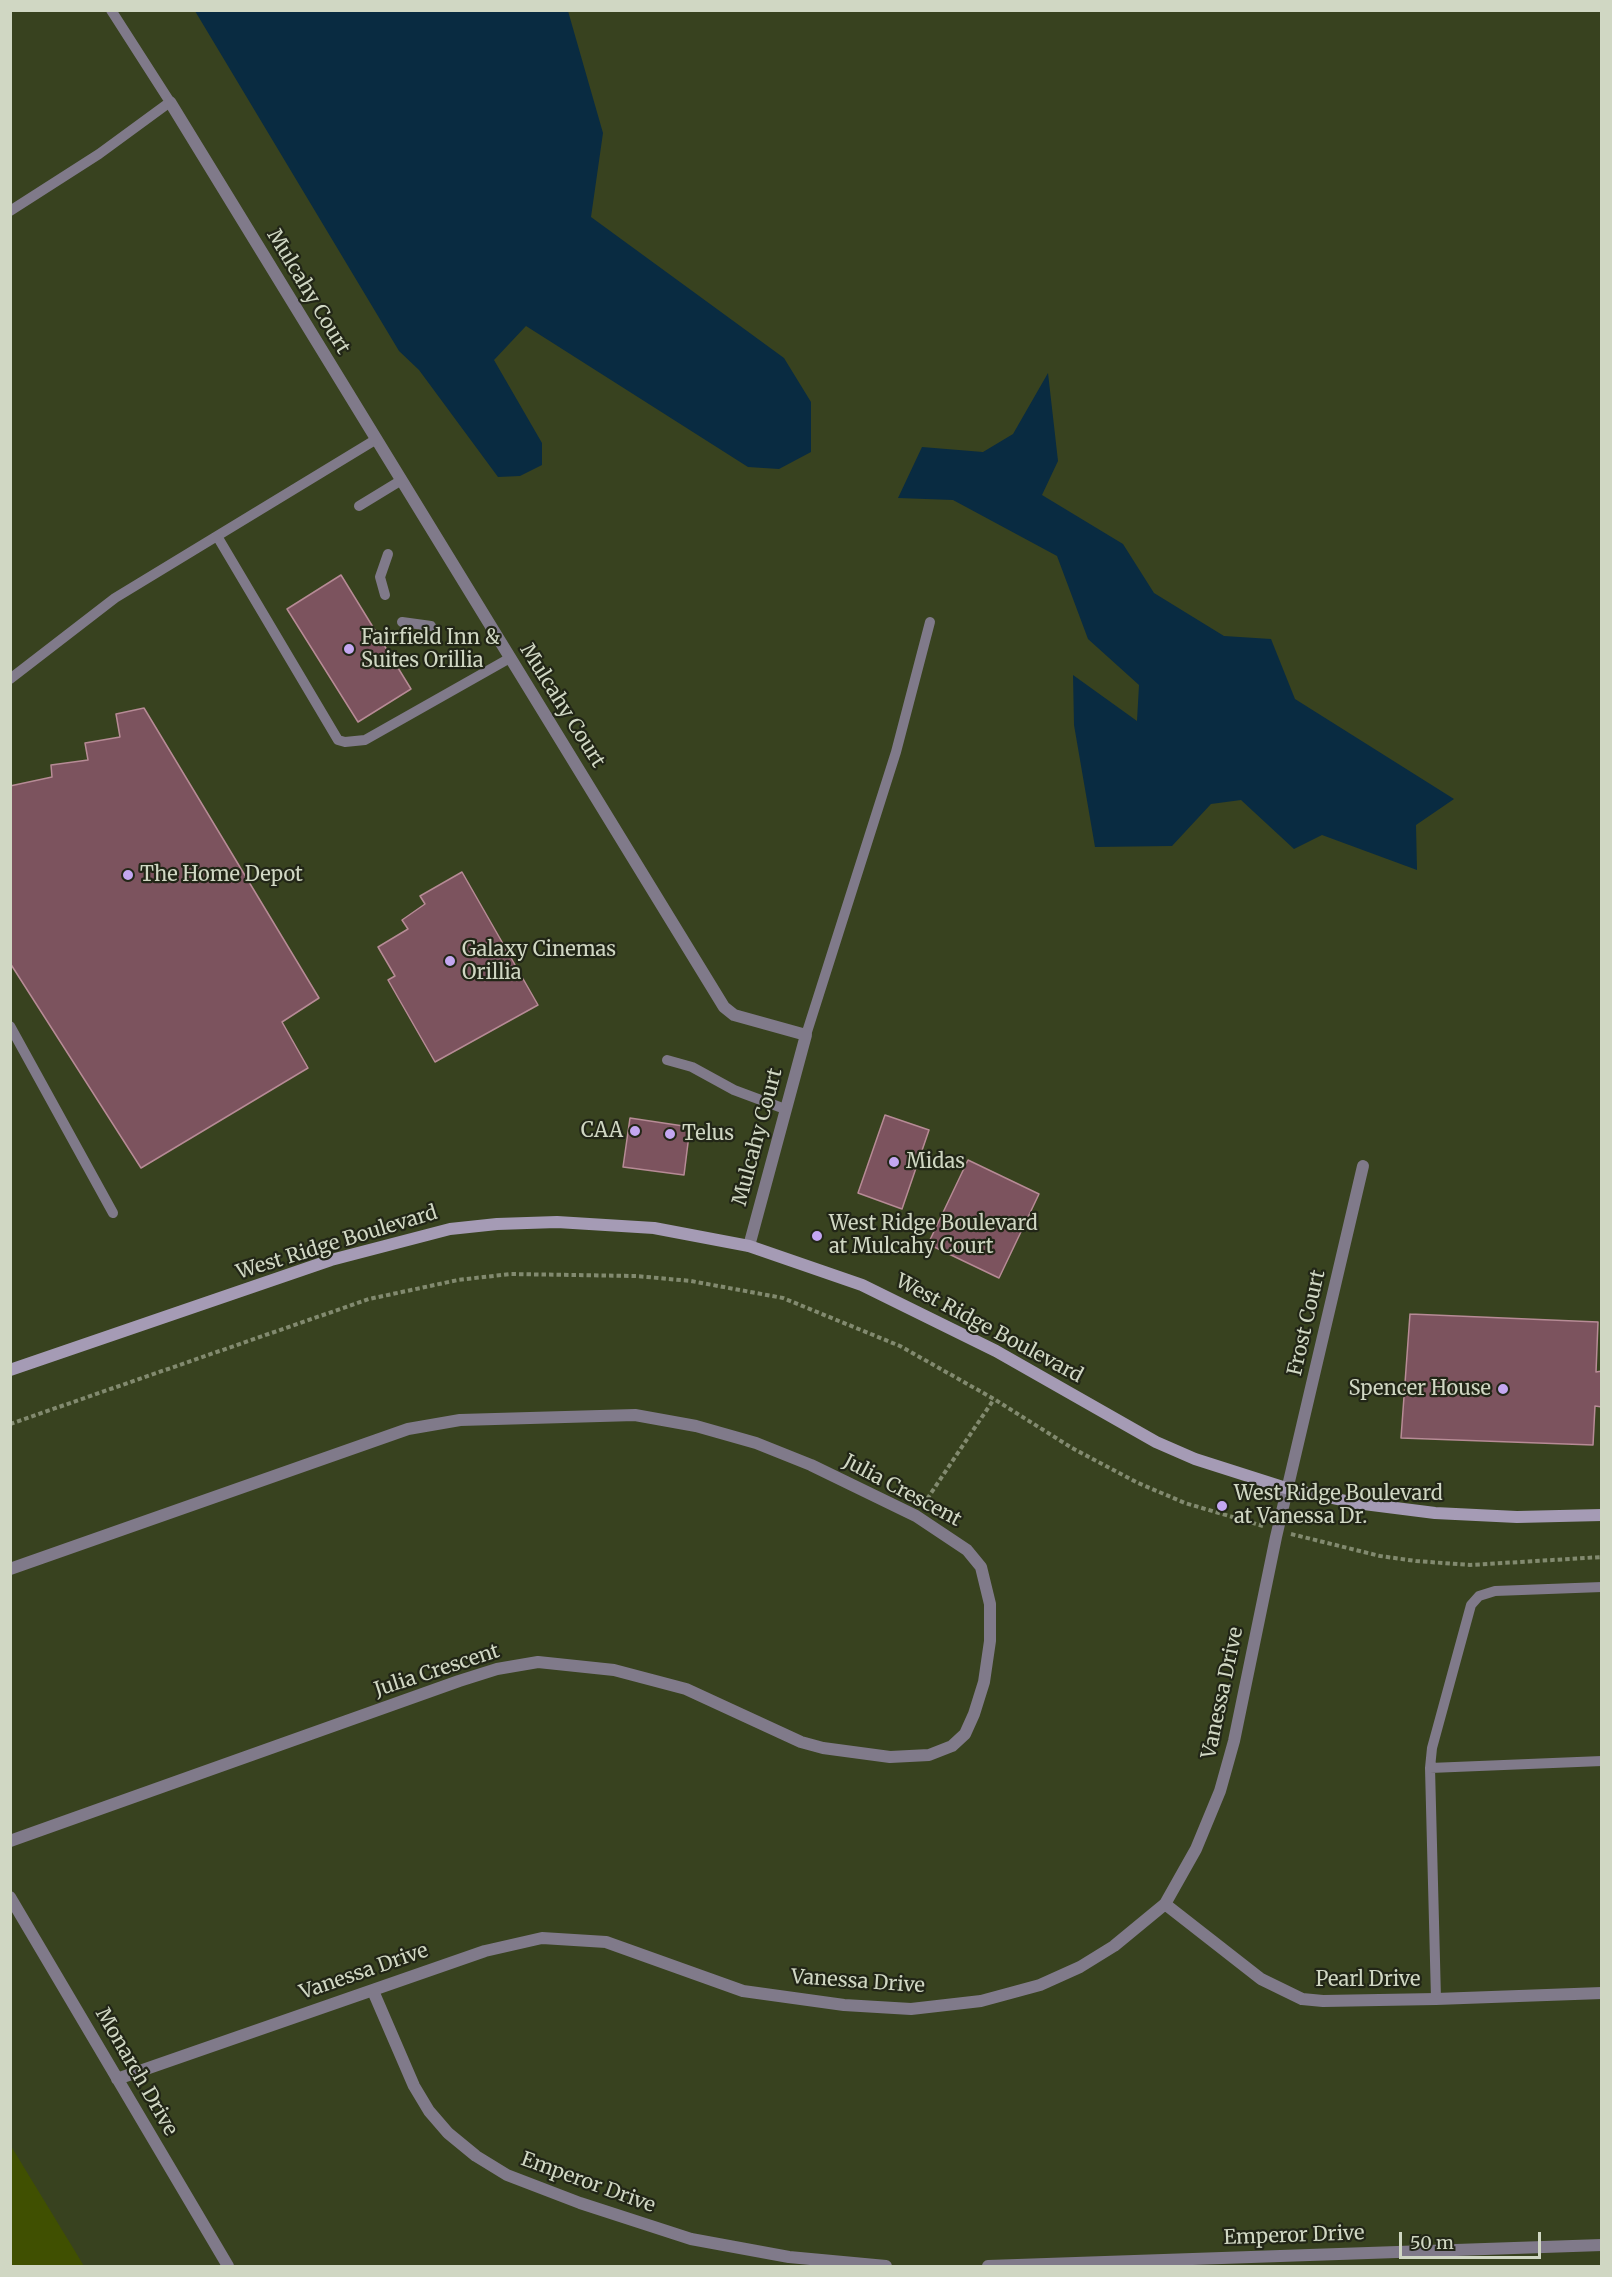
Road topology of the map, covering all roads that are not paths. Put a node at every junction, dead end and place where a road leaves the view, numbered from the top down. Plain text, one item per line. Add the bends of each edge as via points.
1 (111, 10) edge
2 (170, 102) junction
3 (10, 211) edge
4 (375, 440) junction
5 (400, 481) junction
6 (359, 506) dead end
7 (217, 536) junction
8 (388, 554) dead end
9 (385, 595) dead end
10 (402, 622) dead end
11 (930, 622) dead end
12 (431, 626) dead end
13 (510, 658) junction
14 (10, 679) edge
15 (10, 1026) edge
16 (806, 1035) junction
17 (668, 1060) dead end
18 (785, 1109) junction
19 (1364, 1166) dead end
20 (113, 1213) dead end
21 (749, 1246) junction
22 (10, 1371) edge
23 (1289, 1489) junction
24 (1602, 1515) edge
25 (10, 1569) edge
26 (1602, 1587) edge
27 (1602, 1761) edge
28 (1430, 1768) junction
29 (10, 1841) edge
30 (10, 1897) edge
31 (1165, 1904) junction
32 (373, 1990) junction
33 (1602, 1993) edge
34 (1436, 1999) junction
35 (117, 2079) junction
36 (1602, 2246) edge
37 (228, 2266) edge
38 (886, 2266) edge
39 (988, 2266) edge

1 - 2 lane
2 - 3 lane via 99,154
2 - 4 street, Mulcahy Court
4 - 5 street, Mulcahy Court
4 - 7 lane
5 - 6 lane
5 - 13 street, Mulcahy Court
7 - 13 lane via 338,740 365,740
7 - 14 lane via 115,598
8 - 9 lane via 380,577
10 - 12 lane
11 - 16 lane via 896,752
13 - 16 street, Mulcahy Court via 724,1007 734,1015
15 - 20 lane
16 - 18 street, Mulcahy Court
17 - 18 lane
18 - 21 street, Mulcahy Court
19 - 23 street, Frost Court
21 - 22 street, West Ridge Boulevard via 632,1226 557,1222 450,1229 332,1260
21 - 23 street, West Ridge Boulevard via 880,1294 996,1351 1166,1446
23 - 24 street, West Ridge Boulevard via 1435,1513 1517,1517
23 - 31 street, Vanessa Drive via 1220,1791 1196,1849
25 - 29 street, Julia Crescent via 408,1429 460,1420 635,1415 696,1426 756,1443 916,1516 967,1550 981,1567 990,1604 984,1682 974,1714 965,1734 952,1746 929,1755 890,1757 823,1748 801,1742 686,1689 614,1670 538,1662 459,1681
26 - 28 lane via 1495,1591 1474,1600
27 - 28 lane
28 - 34 lane
30 - 35 street, Monarch Drive
31 - 32 street, Vanessa Drive via 1114,1946 1040,1985 981,2001 911,2009 743,1991 606,1942 569,1938 510,1944
31 - 34 street, Pearl Drive via 1261,1979 1294,1996 1323,2001
32 - 35 street, Vanessa Drive
32 - 38 street, Emperor Drive via 414,2086 429,2111 476,2156 507,2175 580,2204 691,2239 789,2257
33 - 34 street, Pearl Drive
35 - 37 street, Monarch Drive
36 - 39 street, Emperor Drive

